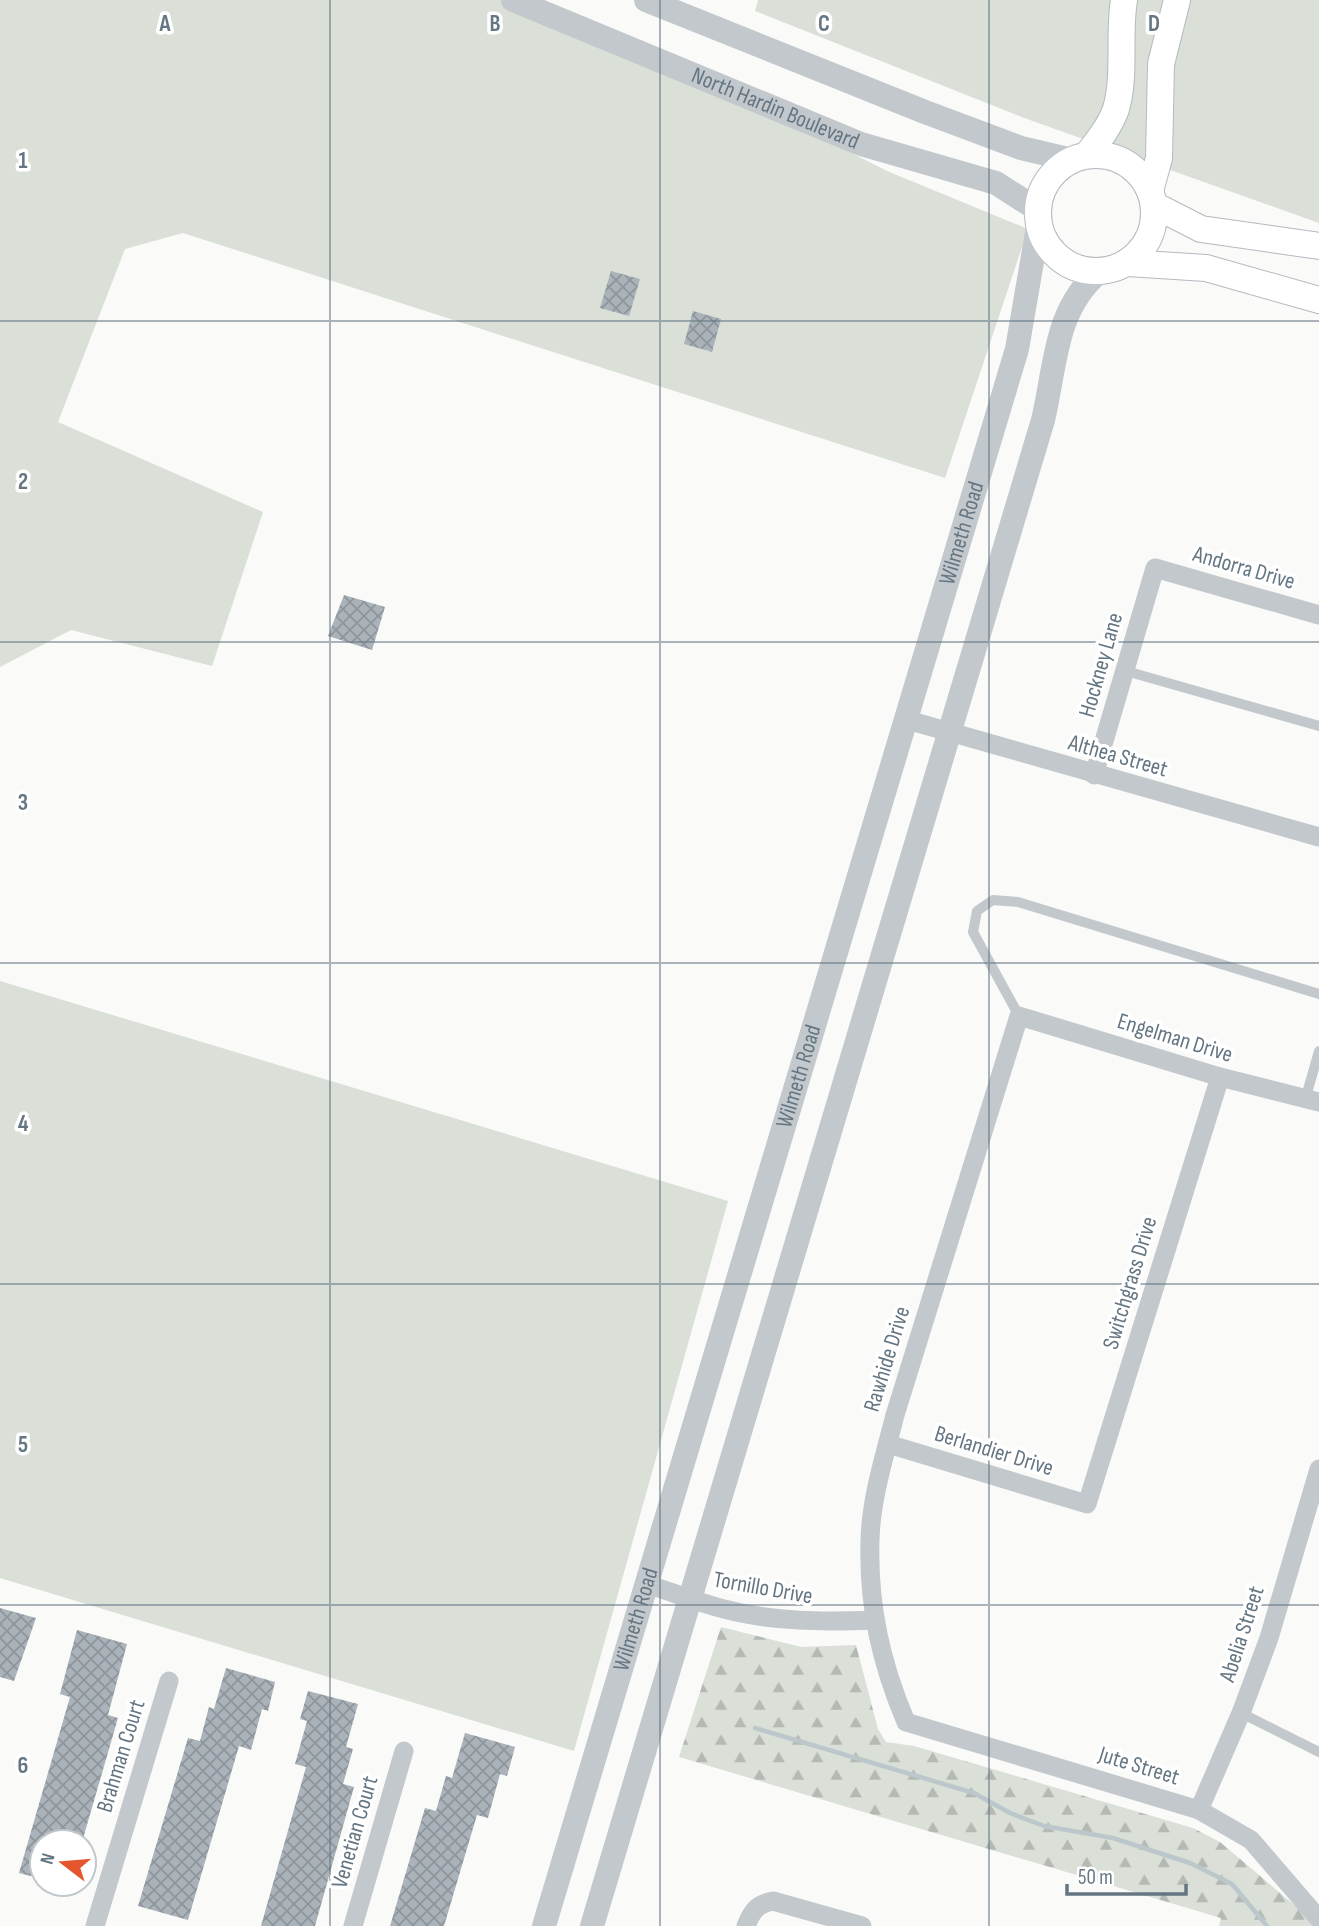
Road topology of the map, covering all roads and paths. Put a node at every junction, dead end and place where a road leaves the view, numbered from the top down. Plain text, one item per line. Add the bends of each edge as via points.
1 (513, 0) edge
2 (646, 0) edge
3 (1124, 0) edge
4 (1177, 0) edge
5 (1080, 158) junction
6 (1152, 198) junction
7 (1038, 216) junction
8 (1319, 246) edge
9 (1128, 263) junction
10 (1099, 272) junction
11 (1319, 300) edge
12 (1155, 568) joint
13 (1319, 615) edge
14 (1126, 671) junction
15 (904, 719) junction
16 (1319, 726) edge
17 (950, 733) junction
18 (1094, 775) junction
19 (1319, 836) edge
20 (1319, 995) edge
21 (1018, 1016) junction
22 (1319, 1051) edge
23 (1220, 1077) junction
24 (1312, 1101) edge
25 (888, 1444) junction
26 (1319, 1468) edge
27 (1087, 1504) joint
28 (646, 1584) junction
29 (690, 1598) junction
30 (875, 1620) junction
31 (169, 1681) dead end
32 (1241, 1713) junction
33 (906, 1722) joint
34 (404, 1751) dead end
35 (1319, 1752) edge
36 (1199, 1810) junction
37 (1319, 1919) edge
38 (95, 1926) edge
39 (353, 1926) edge
40 (544, 1926) edge
41 (592, 1926) edge
42 (746, 1926) edge
43 (862, 1926) edge

1 - 7 street, North Hardin Boulevard via 861,144 996,183
2 - 5 street via 1021,148
3 - 5 main road via 1115,110 1107,128
4 - 6 main road via 1161,64
5 - 6 main road via 1100,155 1123,161 1142,176
5 - 7 main road via 1047,181
6 - 8 main road via 1200,229
6 - 9 main road via 1151,234
7 - 10 main road via 1044,240 1059,259 1081,270
7 - 15 street, Wilmeth Road via 1017,349
9 - 10 main road
9 - 11 main road via 1206,268
10 - 17 street, Wilmeth Road via 1083,285 1066,312 1043,420
12 - 13 street, Andorra Drive
12 - 14 street, Hockney Lane
14 - 16 lane
14 - 18 street, Hockney Lane
15 - 17 street, Althea Street
15 - 28 street, Wilmeth Road
17 - 18 street, Althea Street
17 - 29 street, Wilmeth Road
18 - 19 street, Althea Street
20 - 21 lane via 1018,901 993,900 976,911 973,932
21 - 23 street, Engelman Drive
21 - 25 street, Rawhide Drive
22 - 24 lane
23 - 24 street, Engelman Drive
23 - 27 street, Switchgrass Drive
25 - 27 street, Berlandier Drive
25 - 30 street, Rawhide Drive via 870,1540
26 - 32 street, Abelia Street via 1269,1637
28 - 29 street, Tornillo Drive
28 - 40 street, Wilmeth Road
29 - 30 street, Tornillo Drive via 774,1618 819,1623
29 - 41 street, Wilmeth Road
30 - 33 street, Rawhide Drive via 886,1674
31 - 38 street, Brahman Court
32 - 35 lane
32 - 36 street, Abelia Street
33 - 36 street, Jute Street
34 - 39 street, Venetian Court
36 - 37 street, Jute Street via 1251,1840
42 - 43 street via 761,1903 786,1904

